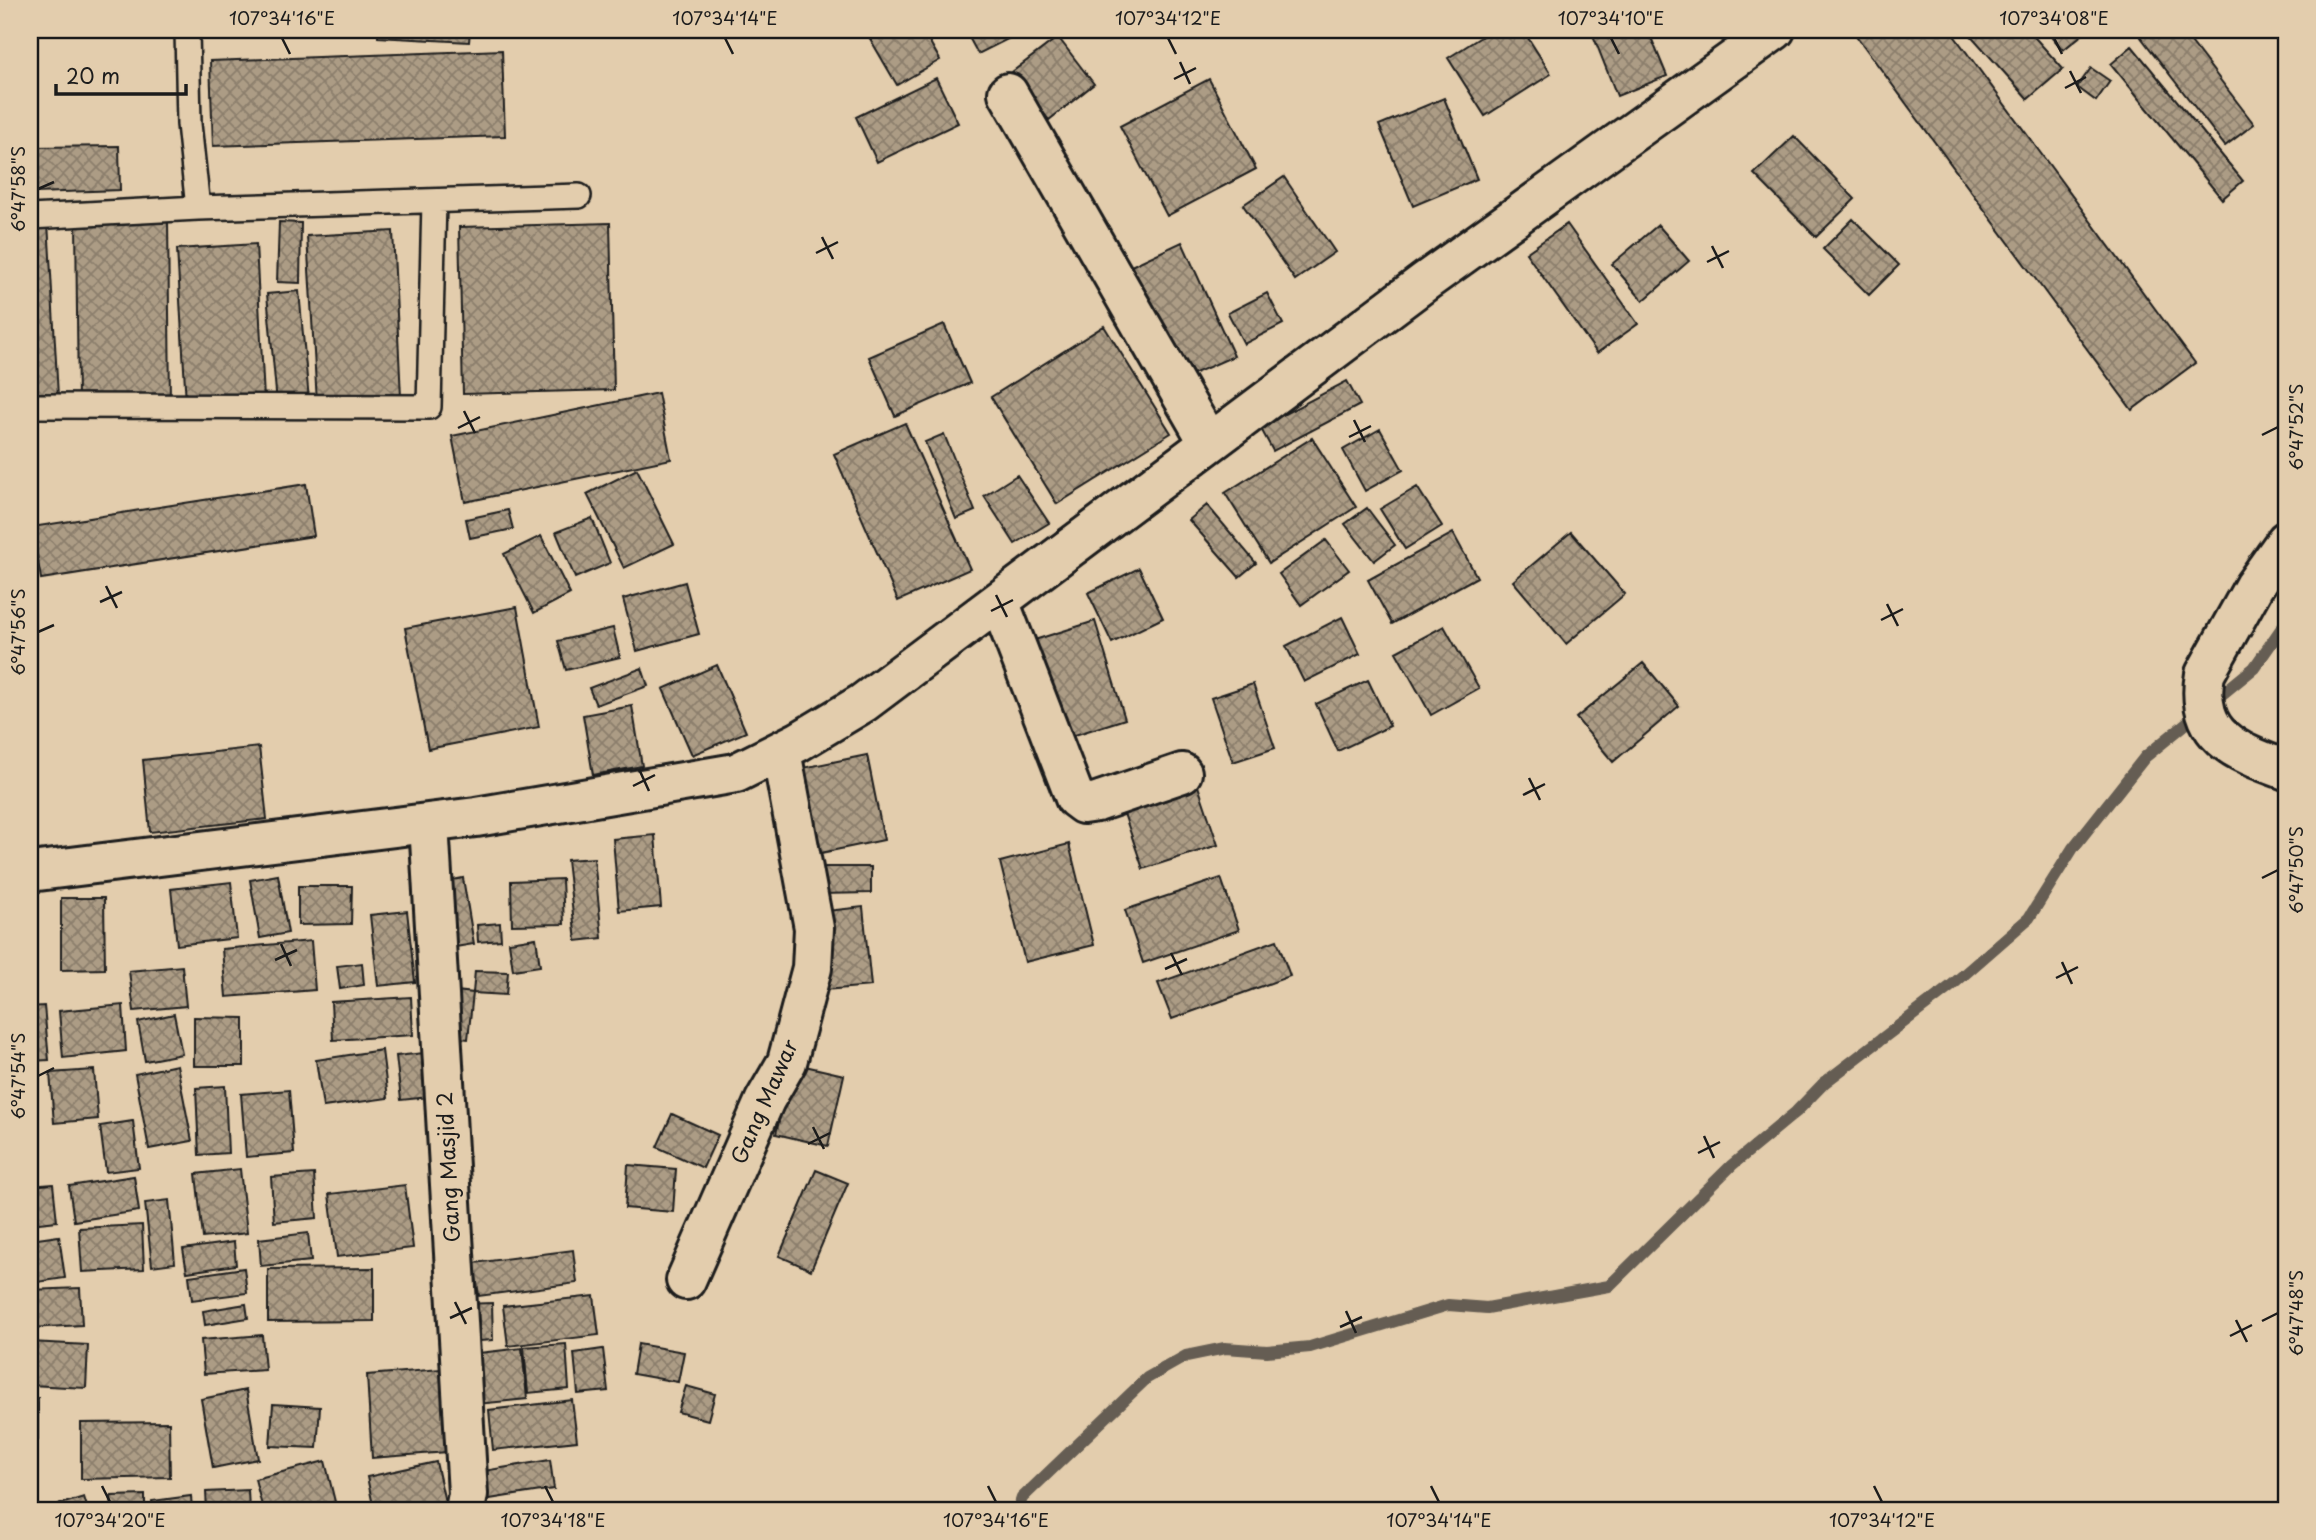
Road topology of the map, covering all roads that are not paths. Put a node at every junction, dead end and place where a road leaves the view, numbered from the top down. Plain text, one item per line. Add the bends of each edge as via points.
1 (187, 30) edge
2 (1775, 30) edge
3 (1008, 93) dead end
4 (579, 196) dead end
5 (434, 201) junction
6 (198, 208) junction
7 (30, 217) edge
8 (30, 406) edge
9 (1209, 443) junction
10 (2286, 541) edge
11 (999, 601) junction
12 (781, 751) junction
13 (2286, 770) edge
14 (1182, 774) dead end
15 (429, 823) junction
16 (30, 872) edge
17 (686, 1280) dead end
18 (465, 1510) edge

1 - 6 lane via 188,124
2 - 9 street
3 - 9 street
4 - 5 lane
5 - 6 lane
5 - 8 lane via 429,407
6 - 7 lane
9 - 11 street
10 - 13 street via 2254,586 2205,674 2203,687 2208,717 2221,739
11 - 12 street via 863,703
11 - 14 street via 1075,798 1083,804 1097,802
12 - 15 street via 736,772
12 - 17 street, Gang Mawar via 814,928 812,968 787,1062 765,1100
15 - 16 street
15 - 18 street, Gang Masjid 2 via 467,1481

